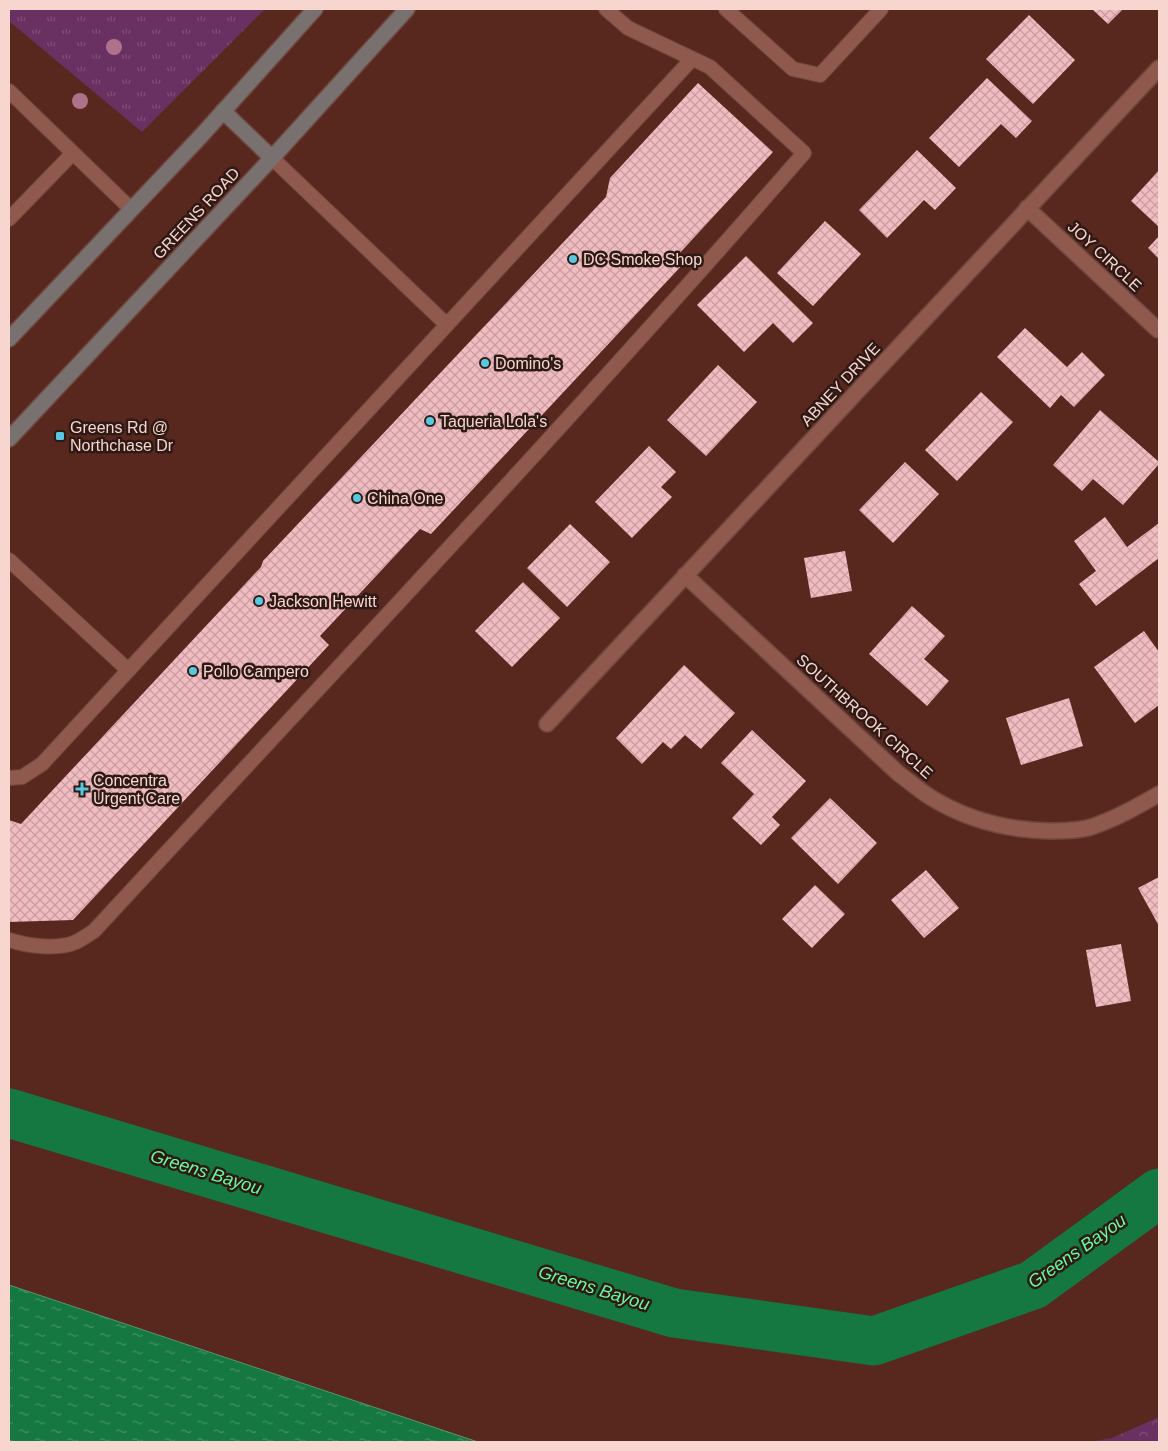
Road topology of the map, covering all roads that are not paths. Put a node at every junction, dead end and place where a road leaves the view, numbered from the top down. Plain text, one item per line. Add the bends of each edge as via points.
1 (315, 9) edge
2 (407, 9) edge
3 (606, 9) edge
4 (726, 9) edge
5 (881, 9) edge
6 (692, 59) junction
7 (1159, 68) edge
8 (9, 91) edge
9 (223, 111) junction
10 (73, 153) junction
11 (272, 158) junction
12 (1027, 208) junction
13 (131, 209) junction
14 (9, 219) edge
15 (447, 324) junction
16 (1158, 330) edge
17 (9, 339) edge
18 (9, 438) edge
19 (9, 560) edge
20 (686, 575) junction
21 (128, 670) junction
22 (547, 724) dead end
23 (9, 778) edge
24 (1159, 794) edge
25 (9, 940) edge

1 - 9 main road
2 - 11 main road, GREENS ROAD
3 - 6 lane via 628,28
4 - 5 lane via 793,69 820,75
6 - 15 lane
6 - 25 lane via 710,67 804,153 707,265 94,931 75,942 50,946
7 - 12 street, ABNEY DRIVE
8 - 10 lane
9 - 11 main road
9 - 13 main road
10 - 13 lane
10 - 14 lane
11 - 15 lane
11 - 18 main road, GREENS ROAD
12 - 16 street, JOY CIRCLE
12 - 20 street, ABNEY DRIVE
13 - 17 main road
15 - 21 lane
19 - 21 lane
20 - 22 street, ABNEY DRIVE
20 - 24 street, SOUTHBROOK CIRCLE via 899,774 930,797 964,815 1024,831 1060,831 1092,827 1127,813
21 - 23 lane via 42,764 22,777

